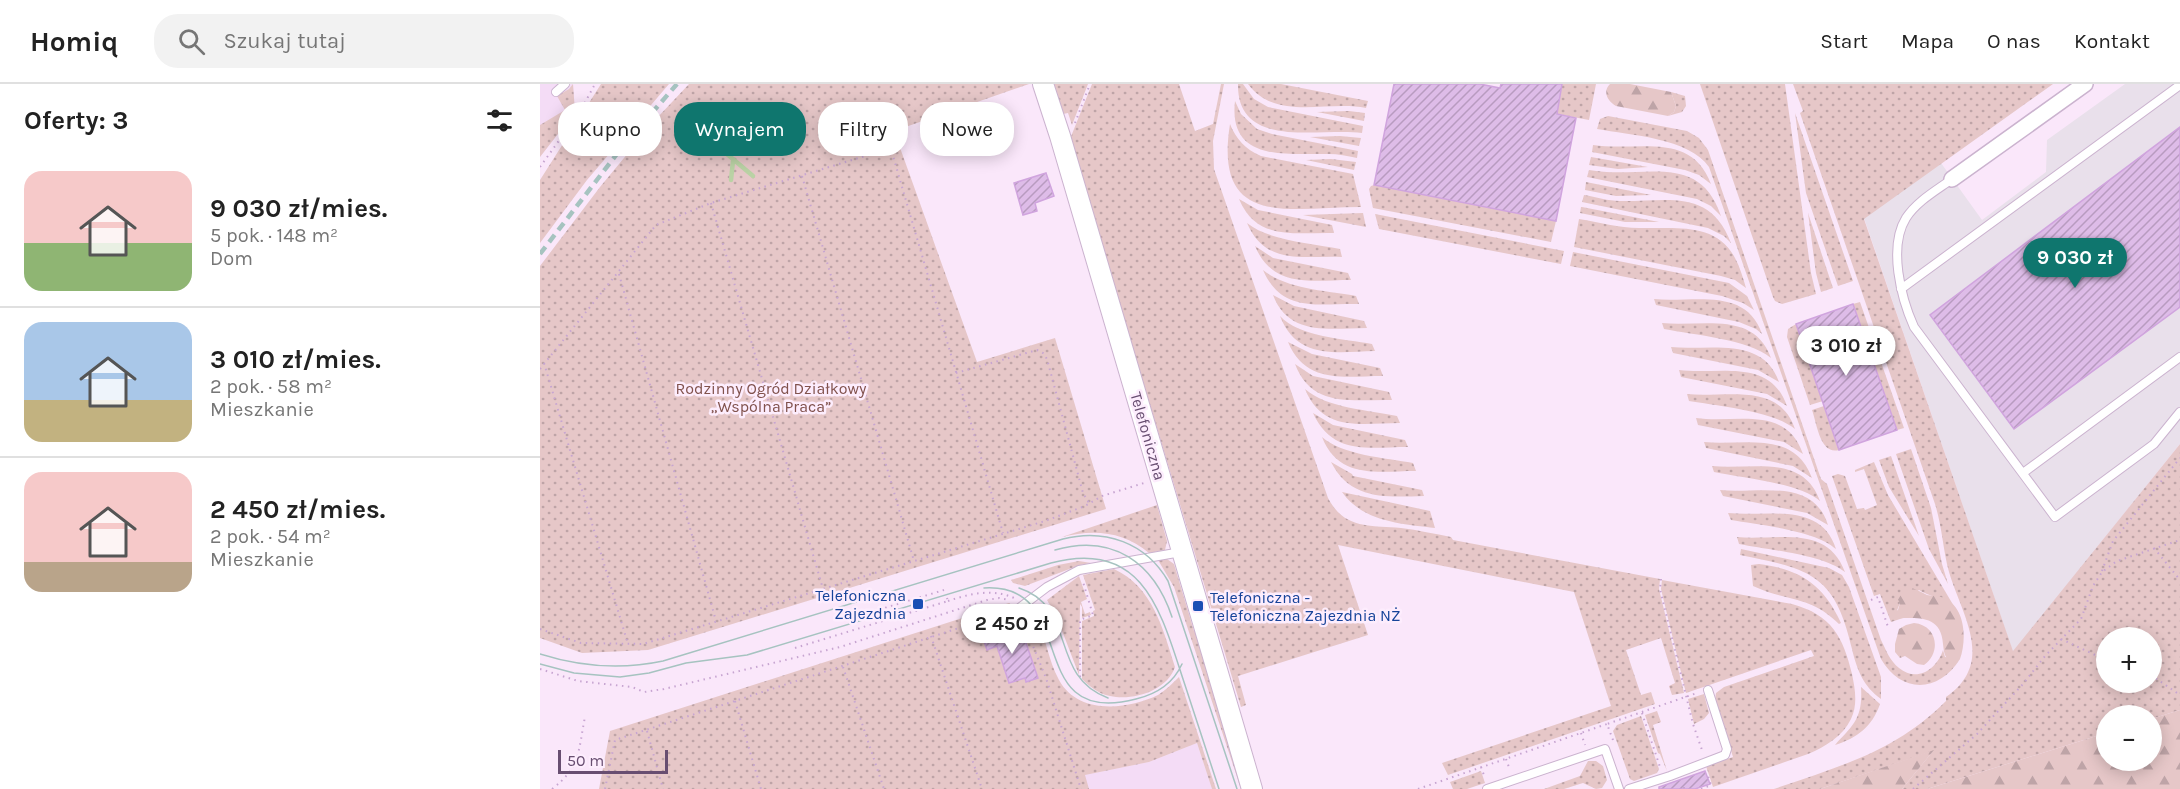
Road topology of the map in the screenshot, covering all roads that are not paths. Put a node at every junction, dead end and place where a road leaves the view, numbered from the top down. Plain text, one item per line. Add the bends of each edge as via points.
1 (565, 84) edge
2 (1043, 84) edge
3 (2085, 84) edge
4 (2180, 85) edge
5 (556, 92) dead end
6 (1952, 179) joint
7 (1901, 289) junction
8 (2180, 357) edge
9 (2180, 412) edge
10 (2023, 473) junction
11 (1182, 551) junction
12 (1020, 607) road end
13 (1708, 690) road end
14 (1252, 789) edge
15 (1487, 789) edge
16 (1619, 789) edge
17 (1629, 789) edge

1 - 5 lane
2 - 11 street, Telefoniczna
3 - 6 street
4 - 7 lane
6 - 7 lane via 1905,219 1898,254
7 - 10 lane via 1914,327
8 - 10 lane
9 - 10 lane via 2154,444 2055,517
11 - 12 lane via 1079,570
11 - 14 street, Telefoniczna
13 - 17 lane via 1727,749 1725,755
15 - 16 lane via 1605,748

